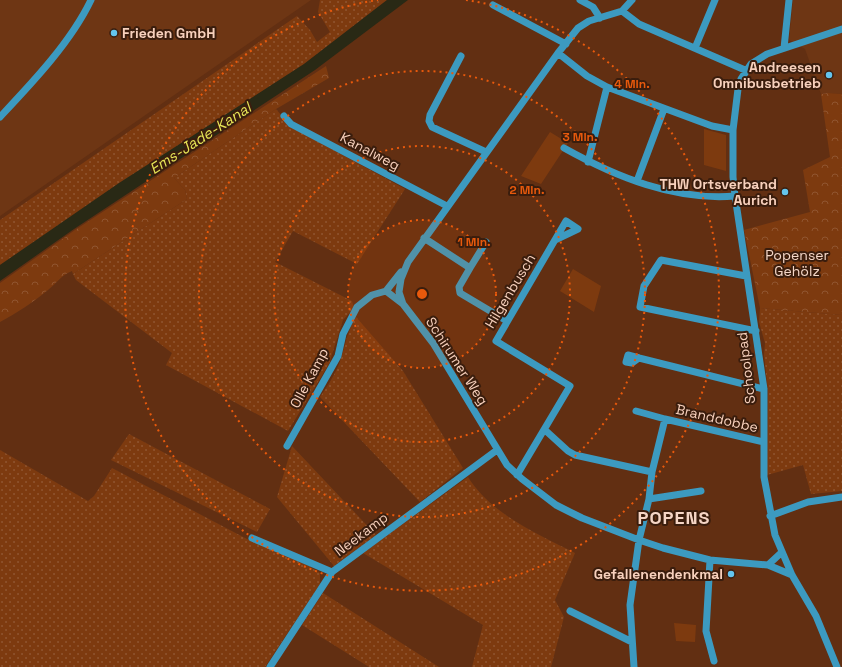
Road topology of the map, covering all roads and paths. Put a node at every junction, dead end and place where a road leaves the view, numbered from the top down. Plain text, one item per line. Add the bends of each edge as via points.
1 (91, 0) edge
2 (580, 0) edge
3 (632, 0) edge
4 (715, 0) edge
5 (789, 0) edge
6 (493, 5) dead end
7 (622, 11) junction
8 (600, 18) junction
9 (842, 29) edge
10 (566, 44) junction
11 (695, 48) junction
12 (784, 48) junction
13 (558, 53) junction
14 (461, 56) dead end
15 (745, 70) junction
16 (607, 88) junction
17 (664, 109) junction
18 (284, 116) dead end
19 (0, 117) edge
20 (733, 130) junction
21 (564, 148) dead end
22 (486, 152) junction
23 (588, 162) junction
24 (637, 181) junction
25 (735, 196) junction
26 (447, 206) junction
27 (424, 238) junction
28 (555, 240) dead end
29 (486, 242) dead end
30 (408, 262) junction
31 (470, 268) junction
32 (746, 276) junction
33 (386, 291) junction
34 (403, 304) junction
35 (507, 321) junction
36 (756, 331) junction
37 (639, 358) dead end
38 (764, 389) junction
39 (636, 411) dead end
40 (665, 419) junction
41 (545, 430) junction
42 (764, 442) junction
43 (287, 446) dead end
44 (496, 450) junction
45 (652, 472) junction
46 (517, 475) junction
47 (701, 491) dead end
48 (842, 497) edge
49 (650, 499) junction
50 (770, 516) junction
51 (252, 538) dead end
52 (639, 540) junction
53 (782, 552) junction
54 (710, 560) junction
55 (768, 565) junction
56 (332, 572) junction
57 (792, 575) junction
58 (570, 611) dead end
59 (632, 642) junction
60 (714, 661) dead end
61 (270, 667) edge
62 (634, 667) edge
63 (837, 667) edge

1 - 19 street via 71,36
2 - 8 street via 593,7
3 - 7 street
4 - 11 street
5 - 12 street
6 - 10 street
7 - 8 street, Schirumer Weg
7 - 11 street via 639,24
8 - 10 street, Schirumer Weg via 578,28
9 - 12 street, Schoolpad
10 - 13 street, Schirumer Weg
11 - 15 street
12 - 15 street, Schoolpad via 756,60
13 - 16 street
13 - 22 street, Schirumer Weg
14 - 22 street via 430,115 429,122 432,127
15 - 20 street, Schoolpad via 738,89
16 - 17 street
16 - 23 street
17 - 20 street via 712,126
17 - 24 street
18 - 26 street, Kanalweg via 291,124
20 - 25 street, Schoolpad
21 - 23 street
22 - 26 street, Schirumer Weg
23 - 24 street
24 - 25 street via 680,195 712,198
25 - 32 street, Schoolpad
26 - 27 street, Schirumer Weg
27 - 30 street, Schirumer Weg
27 - 31 street
28 - 35 street, Hilgenbusch
29 - 31 street
30 - 33 street
30 - 34 street, Schirumer Weg via 399,292
31 - 35 street via 459,287 460,293
32 - 36 street, Schoolpad
32 - 36 street via 661,260 644,286 640,307
33 - 34 street
33 - 43 street, Olle Kamp via 372,295 357,307 343,334 338,356
34 - 44 street, Schirumer Weg via 433,343
35 - 41 street, Hilgenbusch via 496,341 570,386
36 - 38 street, Schoolpad
37 - 38 street
38 - 42 street, Schoolpad
39 - 40 street, Branddobbe
40 - 42 street, Branddobbe
40 - 45 street, Branddobbe
41 - 45 street via 575,455
41 - 46 street, Hilgenbusch
42 - 50 street, Schoolpad via 764,477
44 - 46 street, Schirumer Weg
44 - 56 street, Neekamp
45 - 49 street, Branddobbe
46 - 52 street, Schirumer Weg via 556,504 582,518
47 - 49 street
48 - 50 street via 808,502
49 - 52 street, Branddobbe
50 - 53 street, Schoolpad
51 - 56 street
52 - 54 street, Schirumer Weg
52 - 59 street, Branddobbe via 630,605
53 - 55 street
53 - 57 street, Schoolpad
54 - 55 street, Schirumer Weg
54 - 60 street via 706,631
55 - 57 street, Schirumer Weg
56 - 61 street, Neekamp
57 - 63 street, Schoolpad via 816,616
58 - 59 street
59 - 62 street, Branddobbe

